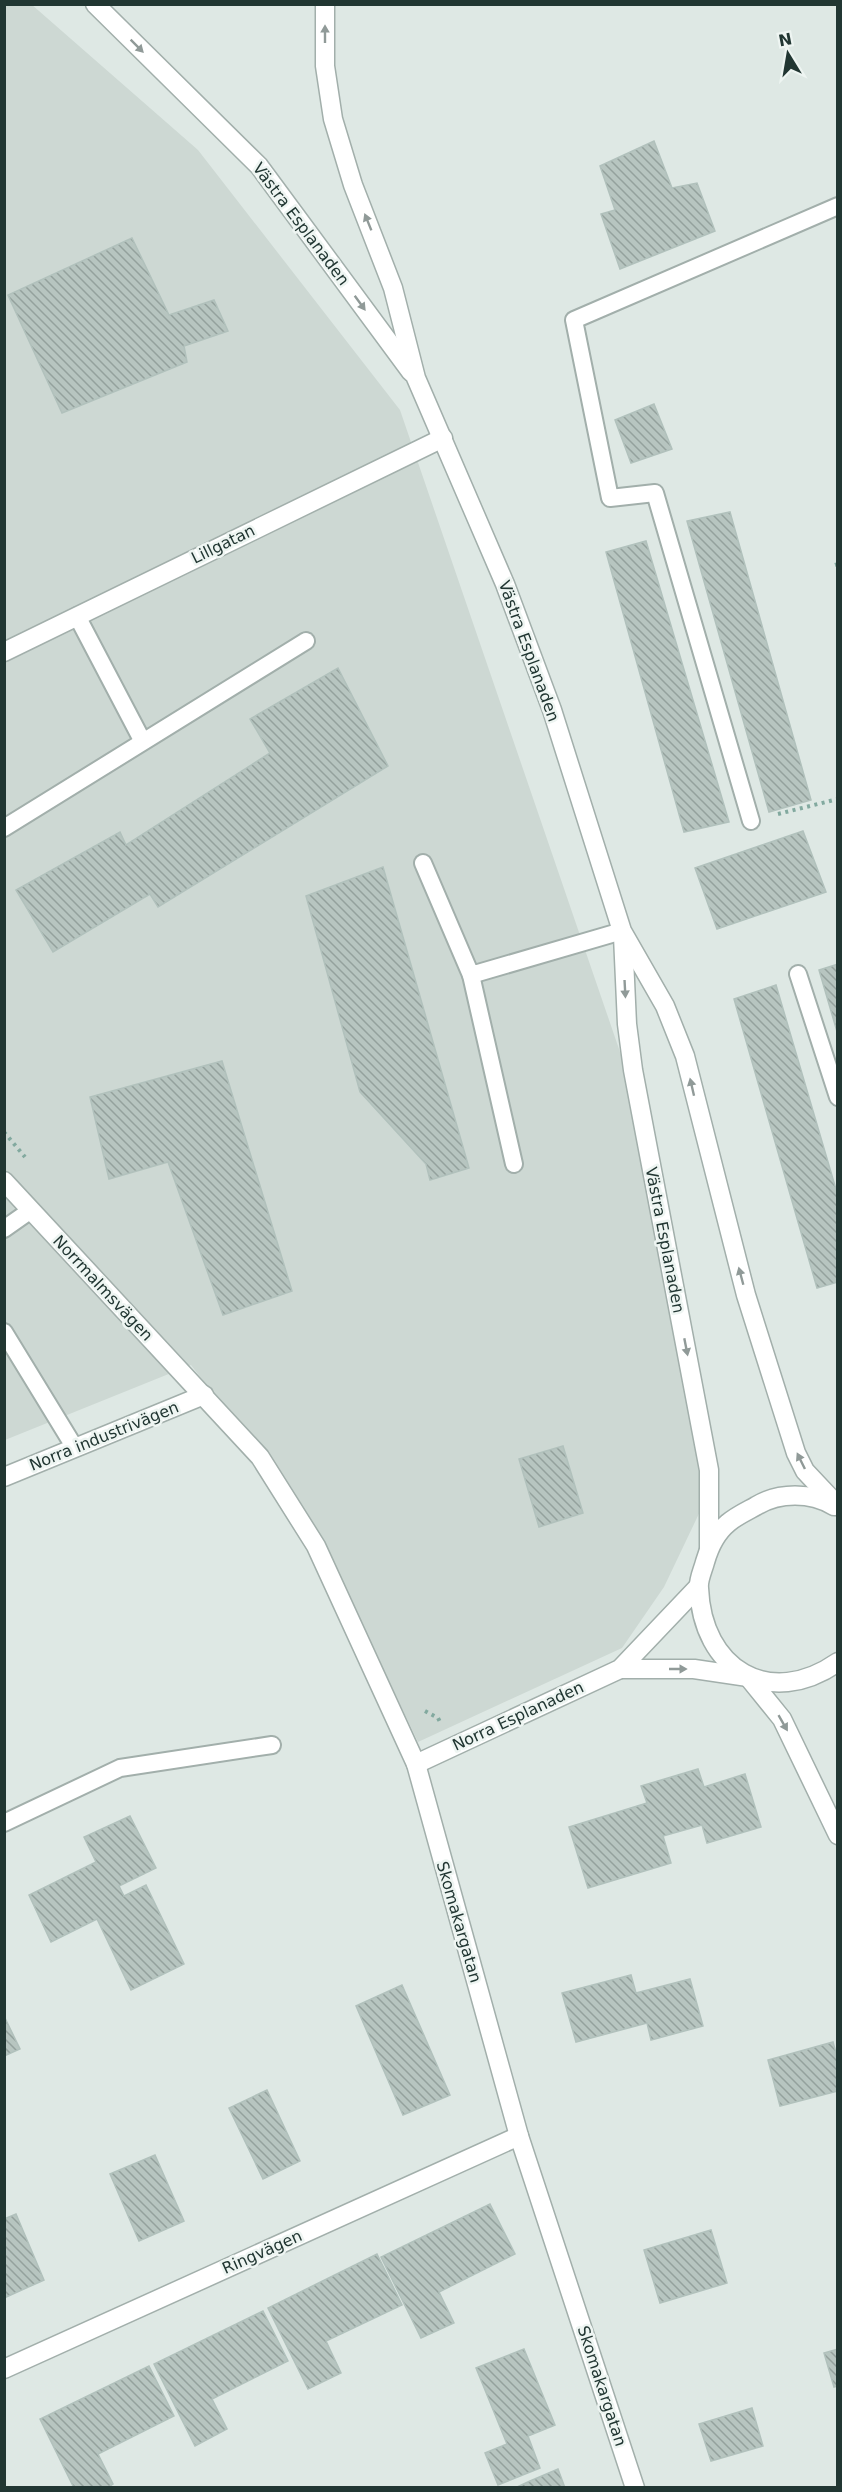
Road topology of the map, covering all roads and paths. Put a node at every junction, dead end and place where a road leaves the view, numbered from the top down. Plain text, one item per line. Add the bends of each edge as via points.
1 (95, 4) edge
2 (325, 4) edge
3 (837, 206) edge
4 (416, 378) junction
5 (443, 438) junction
6 (78, 616) junction
7 (306, 641) dead end
8 (4, 652) edge
9 (142, 741) junction
10 (837, 799) edge
11 (751, 821) joint
12 (4, 828) edge
13 (423, 863) dead end
14 (622, 931) junction
15 (798, 974) dead end
16 (471, 975) junction
17 (837, 1097) edge
18 (514, 1164) dead end
19 (4, 1181) edge
20 (31, 1210) junction
21 (4, 1229) edge
22 (4, 1332) edge
23 (204, 1395) junction
24 (75, 1448) junction
25 (4, 1477) edge
26 (837, 1507) edge
27 (709, 1548) junction
28 (698, 1587) junction
29 (837, 1662) edge
30 (620, 1669) junction
31 (748, 1677) junction
32 (272, 1745) dead end
33 (416, 1764) junction
34 (4, 1823) edge
35 (837, 1835) edge
36 (519, 2136) junction
37 (4, 2369) edge
38 (635, 2487) edge

1 -> 4 street, Västra Esplanaden via 259,166
4 -> 2 street, Västra Esplanaden via 393,288 333,119 325,66
3 - 11 lane via 574,320 610,498 655,493
4 - 5 street, Västra Esplanaden
5 - 6 street, Lillgatan
5 - 14 street, Västra Esplanaden via 505,584 552,710
6 - 8 street, Lillgatan
6 - 9 lane
7 - 9 lane
9 - 12 lane
10 - 11 path
13 - 16 lane
14 - 16 lane
26 -> 14 street, Västra Esplanaden via 805,1471 796,1453 746,1295 685,1056 665,1006
14 -> 27 street, Västra Esplanaden via 633,1070 709,1470
15 - 17 lane
16 - 18 lane
19 - 20 street, Norrmalmsvägen
20 - 21 lane
20 - 23 street, Norrmalmsvägen
22 - 24 lane
23 - 24 street, Norra industrivägen
23 - 33 street, Skomakargatan via 260,1457 316,1546
24 - 25 street, Norra industrivägen
26 - 27 street via 822,1499 786,1495 763,1501 727,1523
27 - 28 street
28 - 30 street, Norra Esplanaden
28 - 31 street via 706,1628 723,1659
29 - 31 street, Norra Esplanaden via 820,1675 786,1685
30 -> 31 street, Norra Esplanaden via 694,1669
30 - 33 street, Norra Esplanaden
31 -> 35 street via 782,1719
32 - 34 lane via 120,1768
33 - 36 street, Skomakargatan
36 - 37 street, Ringvägen
36 - 38 street, Skomakargatan

